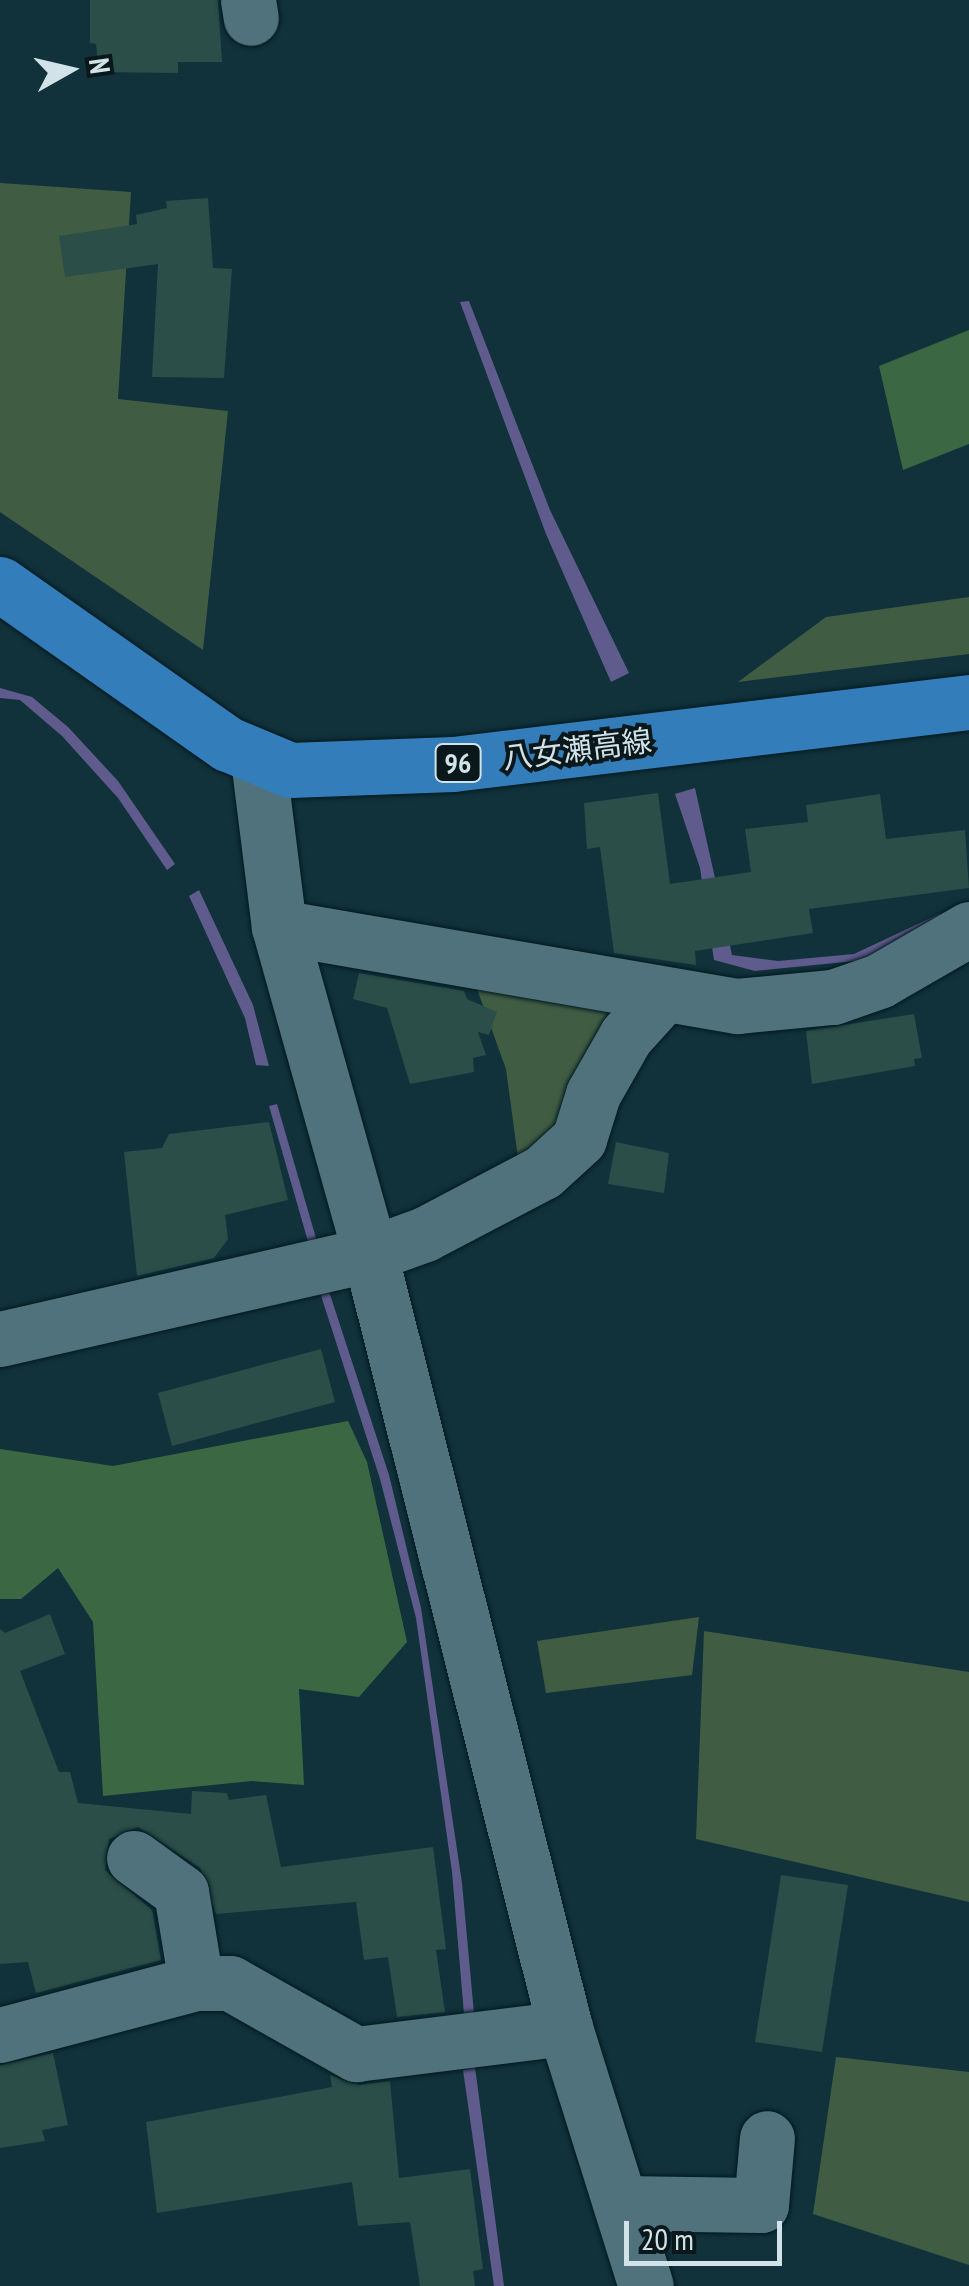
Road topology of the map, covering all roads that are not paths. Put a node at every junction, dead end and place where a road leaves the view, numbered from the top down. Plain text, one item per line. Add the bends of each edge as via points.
1 (0, 584) edge
2 (969, 702) edge
3 (258, 760) junction
4 (279, 927) junction
5 (969, 929) edge
6 (663, 995) junction
7 (370, 1254) junction
8 (0, 1339) edge
9 (134, 1858) dead end
10 (196, 1983) junction
11 (566, 2028) junction
12 (0, 2035) edge
13 (766, 2138) dead end
14 (620, 2203) junction
15 (646, 2286) edge

1 - 3 main road, 八女瀬高線 / 96
2 - 3 main road, 八女瀬高線 / 96 via 453,764 290,770
3 - 4 street
4 - 6 street
4 - 7 street
5 - 6 street via 879,981 833,997 737,1006
6 - 7 street via 626,1036 593,1094 579,1139 543,1172 426,1234
7 - 8 street
7 - 11 street
9 - 10 street via 181,1892
10 - 11 street via 230,1983 356,2054
10 - 12 street
11 - 14 street
13 - 14 street via 761,2205
14 - 15 street

